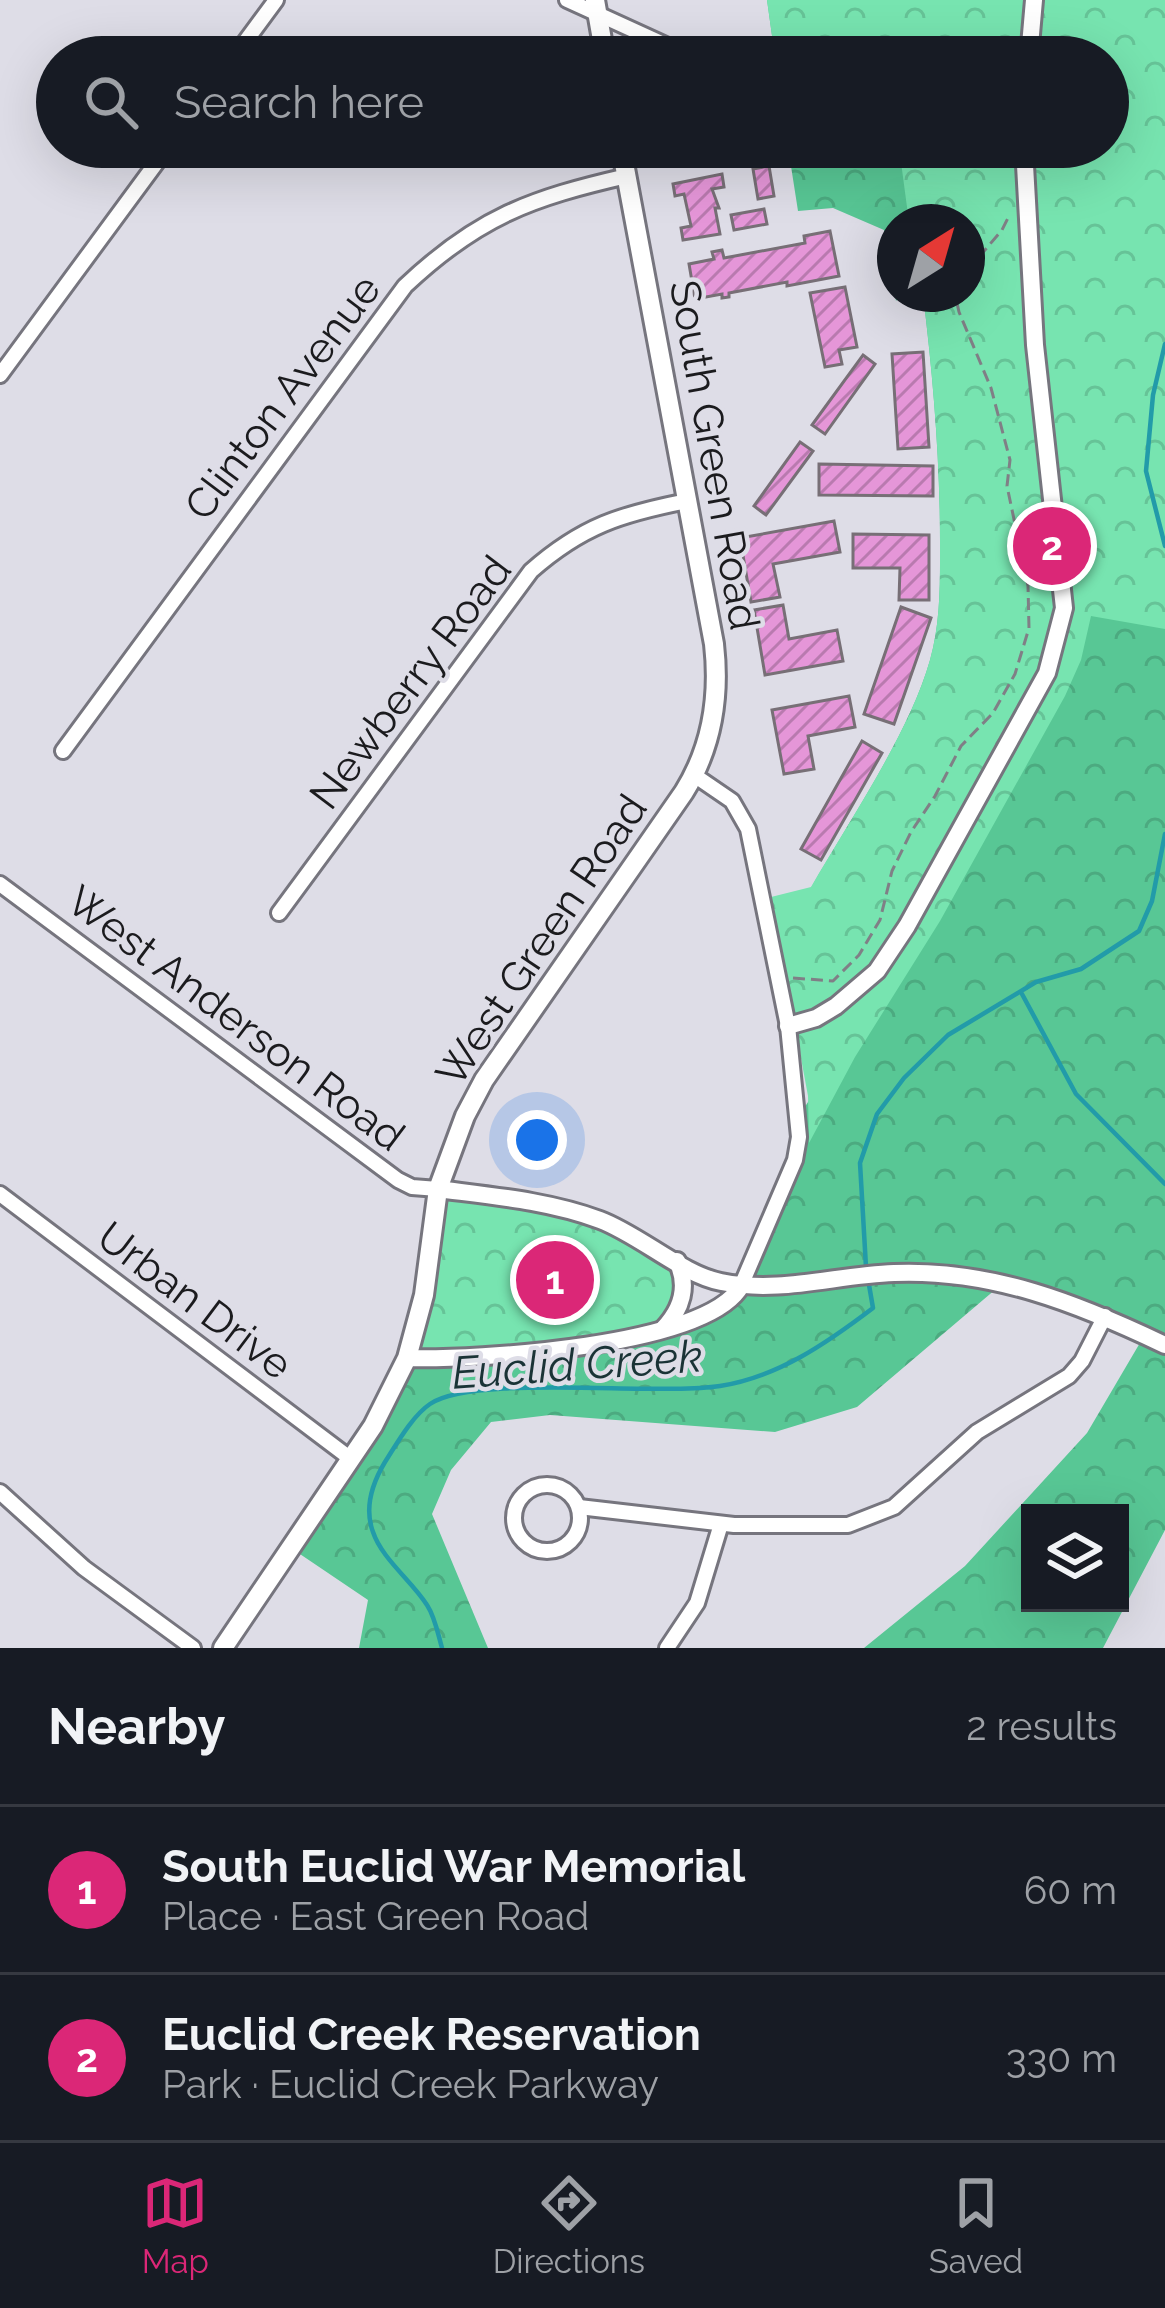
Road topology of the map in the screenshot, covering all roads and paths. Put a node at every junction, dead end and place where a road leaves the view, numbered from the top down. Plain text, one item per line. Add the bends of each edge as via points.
1 (276, 0) edge
2 (567, 0) edge
3 (1034, 0) edge
4 (596, 7) edge
5 (249, 36) edge
6 (650, 36) edge
7 (1030, 36) edge
8 (153, 168) edge
9 (626, 168) edge
10 (1025, 168) edge
11 (627, 176) junction
12 (1012, 210) dead end
13 (985, 250) edge
14 (959, 312) edge
15 (0, 375) edge
16 (687, 501) junction
17 (63, 751) dead end
18 (694, 776) junction
19 (0, 884) edge
20 (279, 913) dead end
21 (779, 980) junction
22 (788, 1026) junction
23 (438, 1189) junction
24 (0, 1194) edge
25 (677, 1261) junction
26 (741, 1286) junction
27 (1105, 1316) junction
28 (663, 1330) junction
29 (1165, 1345) edge
30 (407, 1358) junction
31 (351, 1459) junction
32 (0, 1492) edge
33 (579, 1507) junction
34 (721, 1524) junction
35 (193, 1648) edge
36 (223, 1648) edge
37 (667, 1648) edge

1 - 5 street
2 - 4 street
3 - 7 street
4 - 6 street
8 - 15 street
9 - 11 main road, South Green Road
10 - 22 street via 1064,608 1057,646 877,971 836,1006
11 - 16 main road, South Green Road
11 - 17 street, Clinton Avenue via 518,206 405,286
12 - 13 path
14 - 21 path via 1010,460 1029,628 993,713 961,746 910,832 860,955 826,983
16 - 18 main road, South Green Road via 717,669 713,719
16 - 20 street, Newberry Road via 595,525 531,571
18 - 21 street via 745,818
18 - 23 main road, West Green Road via 484,1079
19 - 23 street, West Anderson Road via 398,1180
21 - 22 street
22 - 26 street via 800,1137
23 - 25 street via 568,1210
23 - 30 main road, West Green Road
24 - 31 street, Urban Drive
25 - 26 street
25 - 28 street via 685,1285
26 - 27 street via 893,1273 1003,1283
26 - 28 street via 716,1308
27 - 29 street
27 - 34 street via 1069,1376 977,1432 894,1507 848,1526
28 - 30 street via 467,1358
30 - 31 main road
31 - 36 main road
32 - 35 street via 84,1568
33 - 33 street via 559,1487 537,1486 516,1505 514,1526 534,1549 557,1550 576,1537
33 - 34 street
34 - 37 street via 697,1603

